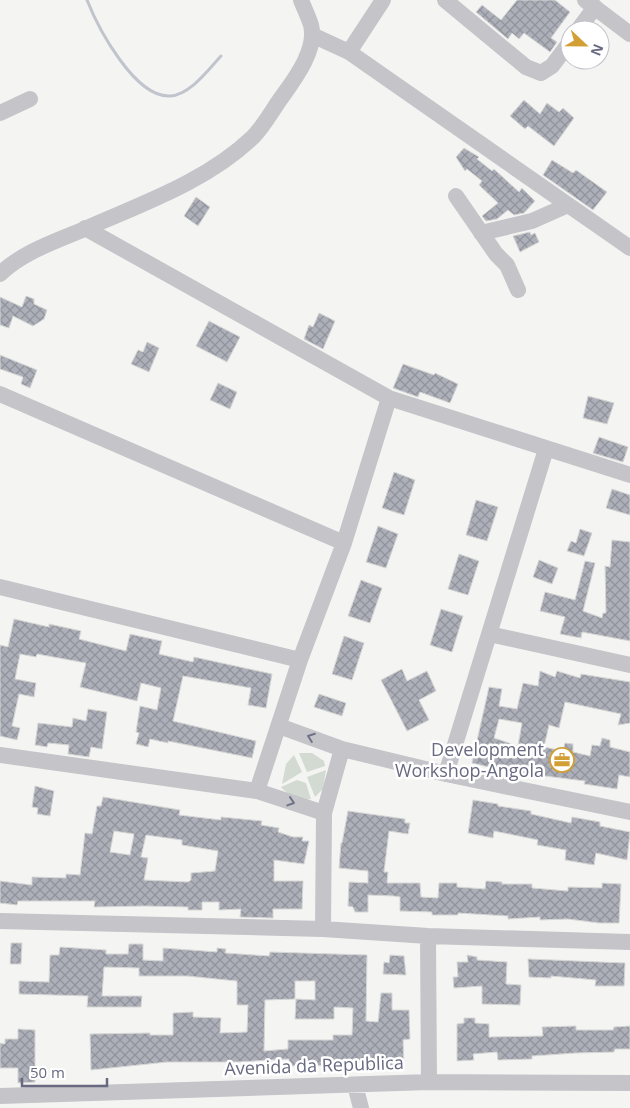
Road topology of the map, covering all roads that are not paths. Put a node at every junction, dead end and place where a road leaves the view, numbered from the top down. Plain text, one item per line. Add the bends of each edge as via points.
1 (301, 0) edge
2 (383, 0) edge
3 (445, 0) edge
4 (590, 4) edge
5 (583, 20) edge
6 (630, 34) edge
7 (312, 35) junction
8 (348, 52) junction
9 (560, 55) edge
10 (30, 98) dead end
11 (0, 113) edge
12 (456, 196) dead end
13 (568, 205) junction
14 (85, 228) junction
15 (481, 232) junction
16 (630, 248) edge
17 (0, 274) edge
18 (518, 290) dead end
19 (0, 394) edge
20 (389, 398) junction
21 (546, 449) junction
22 (630, 475) edge
23 (344, 543) junction
24 (0, 587) edge
25 (489, 634) junction
26 (300, 660) junction
27 (630, 665) edge
28 (279, 726) junction
29 (342, 749) junction
30 (0, 755) edge
31 (446, 774) junction
32 (257, 791) junction
33 (324, 812) junction
34 (630, 812) edge
35 (0, 920) edge
36 (323, 929) junction
37 (428, 936) junction
38 (630, 942) edge
39 (429, 1082) junction
40 (630, 1083) edge
41 (355, 1085) junction
42 (83, 1093) junction
43 (0, 1096) edge
44 (63, 1108) edge
45 (361, 1108) edge

1 - 7 street
2 - 8 street
3 - 9 street via 526,67 541,72 552,66
4 - 5 street
4 - 6 street
7 - 8 street
7 - 14 street via 309,50 293,81 254,136 213,169
8 - 13 street
10 - 11 street
12 - 15 street
13 - 15 street via 532,221
13 - 16 street
14 - 17 street via 39,248
14 - 20 street
15 - 18 street via 507,265
19 - 23 street
20 - 21 street
20 - 23 street
21 - 22 street
21 - 25 street
23 - 26 street
24 - 26 street
25 - 27 street
25 - 31 street
26 - 28 street
29 -> 28 street
28 - 32 street
29 - 31 street
29 - 33 street
30 - 32 street
31 - 34 street
32 -> 33 street
33 - 36 street
35 - 36 street
36 - 37 street
37 - 38 street
37 - 39 street
39 - 40 street, Avenida da Republica
39 - 41 street, Avenida da Republica
41 - 42 street, Avenida da Republica
41 - 45 street
42 - 43 street, Avenida da Republica
42 - 44 street

